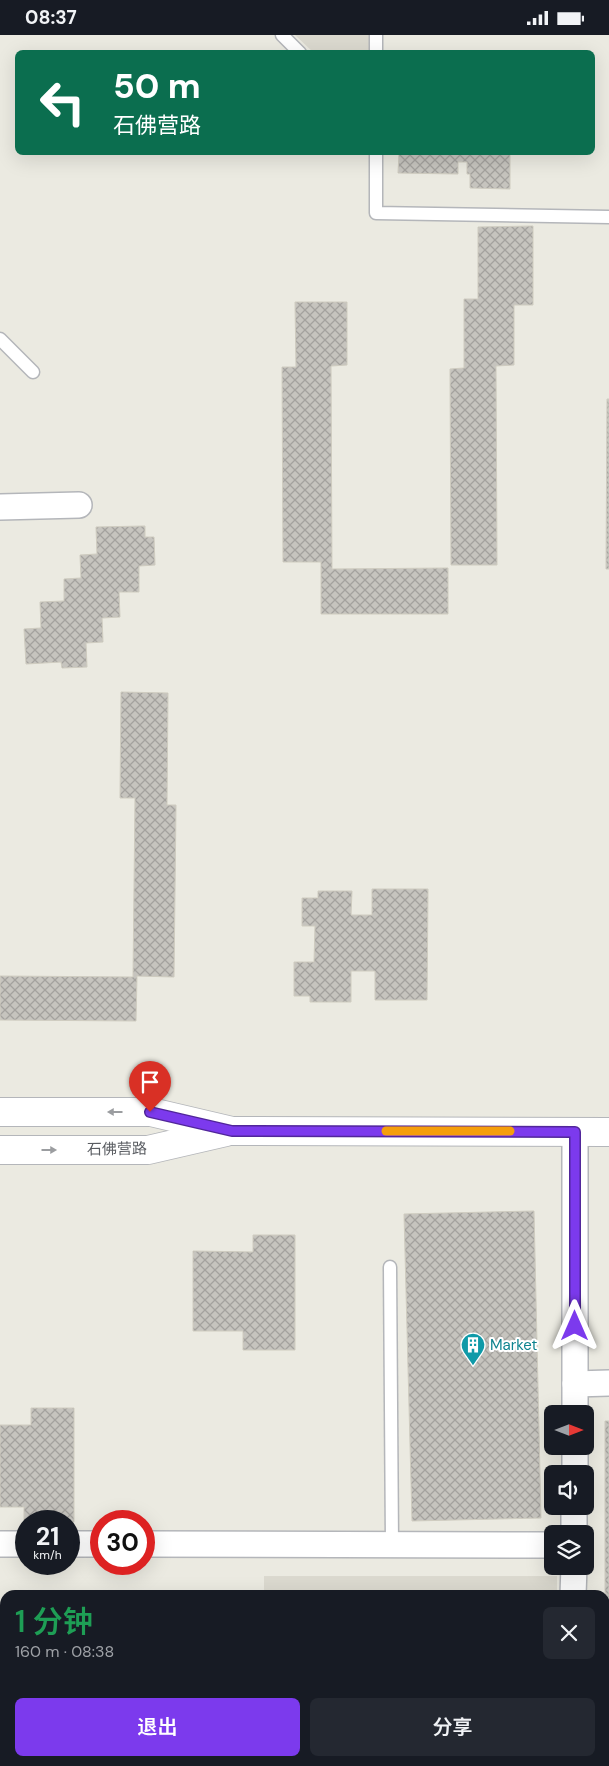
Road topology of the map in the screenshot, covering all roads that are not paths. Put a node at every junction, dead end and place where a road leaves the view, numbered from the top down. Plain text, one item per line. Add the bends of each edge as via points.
1 (282, 35) edge
2 (376, 35) edge
3 (297, 50) edge
4 (376, 50) edge
5 (376, 155) edge
6 (609, 217) edge
7 (0, 339) edge
8 (33, 372) dead end
9 (78, 505) dead end
10 (0, 507) edge
11 (0, 1112) edge
12 (232, 1131) junction
13 (575, 1132) junction
14 (609, 1132) edge
15 (0, 1150) edge
16 (390, 1267) dead end
17 (609, 1383) edge
18 (575, 1384) junction
19 (575, 1405) edge
20 (0, 1543) edge
21 (15, 1544) edge
22 (155, 1544) edge
23 (392, 1545) junction
24 (544, 1545) edge
25 (574, 1575) edge
26 (573, 1590) edge

1 - 3 lane
2 - 4 lane
5 - 6 lane via 376,213
7 - 8 lane
9 - 10 street
12 -> 11 street, 石佛营路 via 150,1112
12 - 13 street, 石佛营路
15 -> 12 street, 石佛营路 via 148,1150
13 - 14 street, 石佛营路
13 - 18 street
16 - 23 lane
17 - 18 street
18 - 19 street
20 - 21 street
22 - 23 street
23 - 24 street
25 - 26 street

